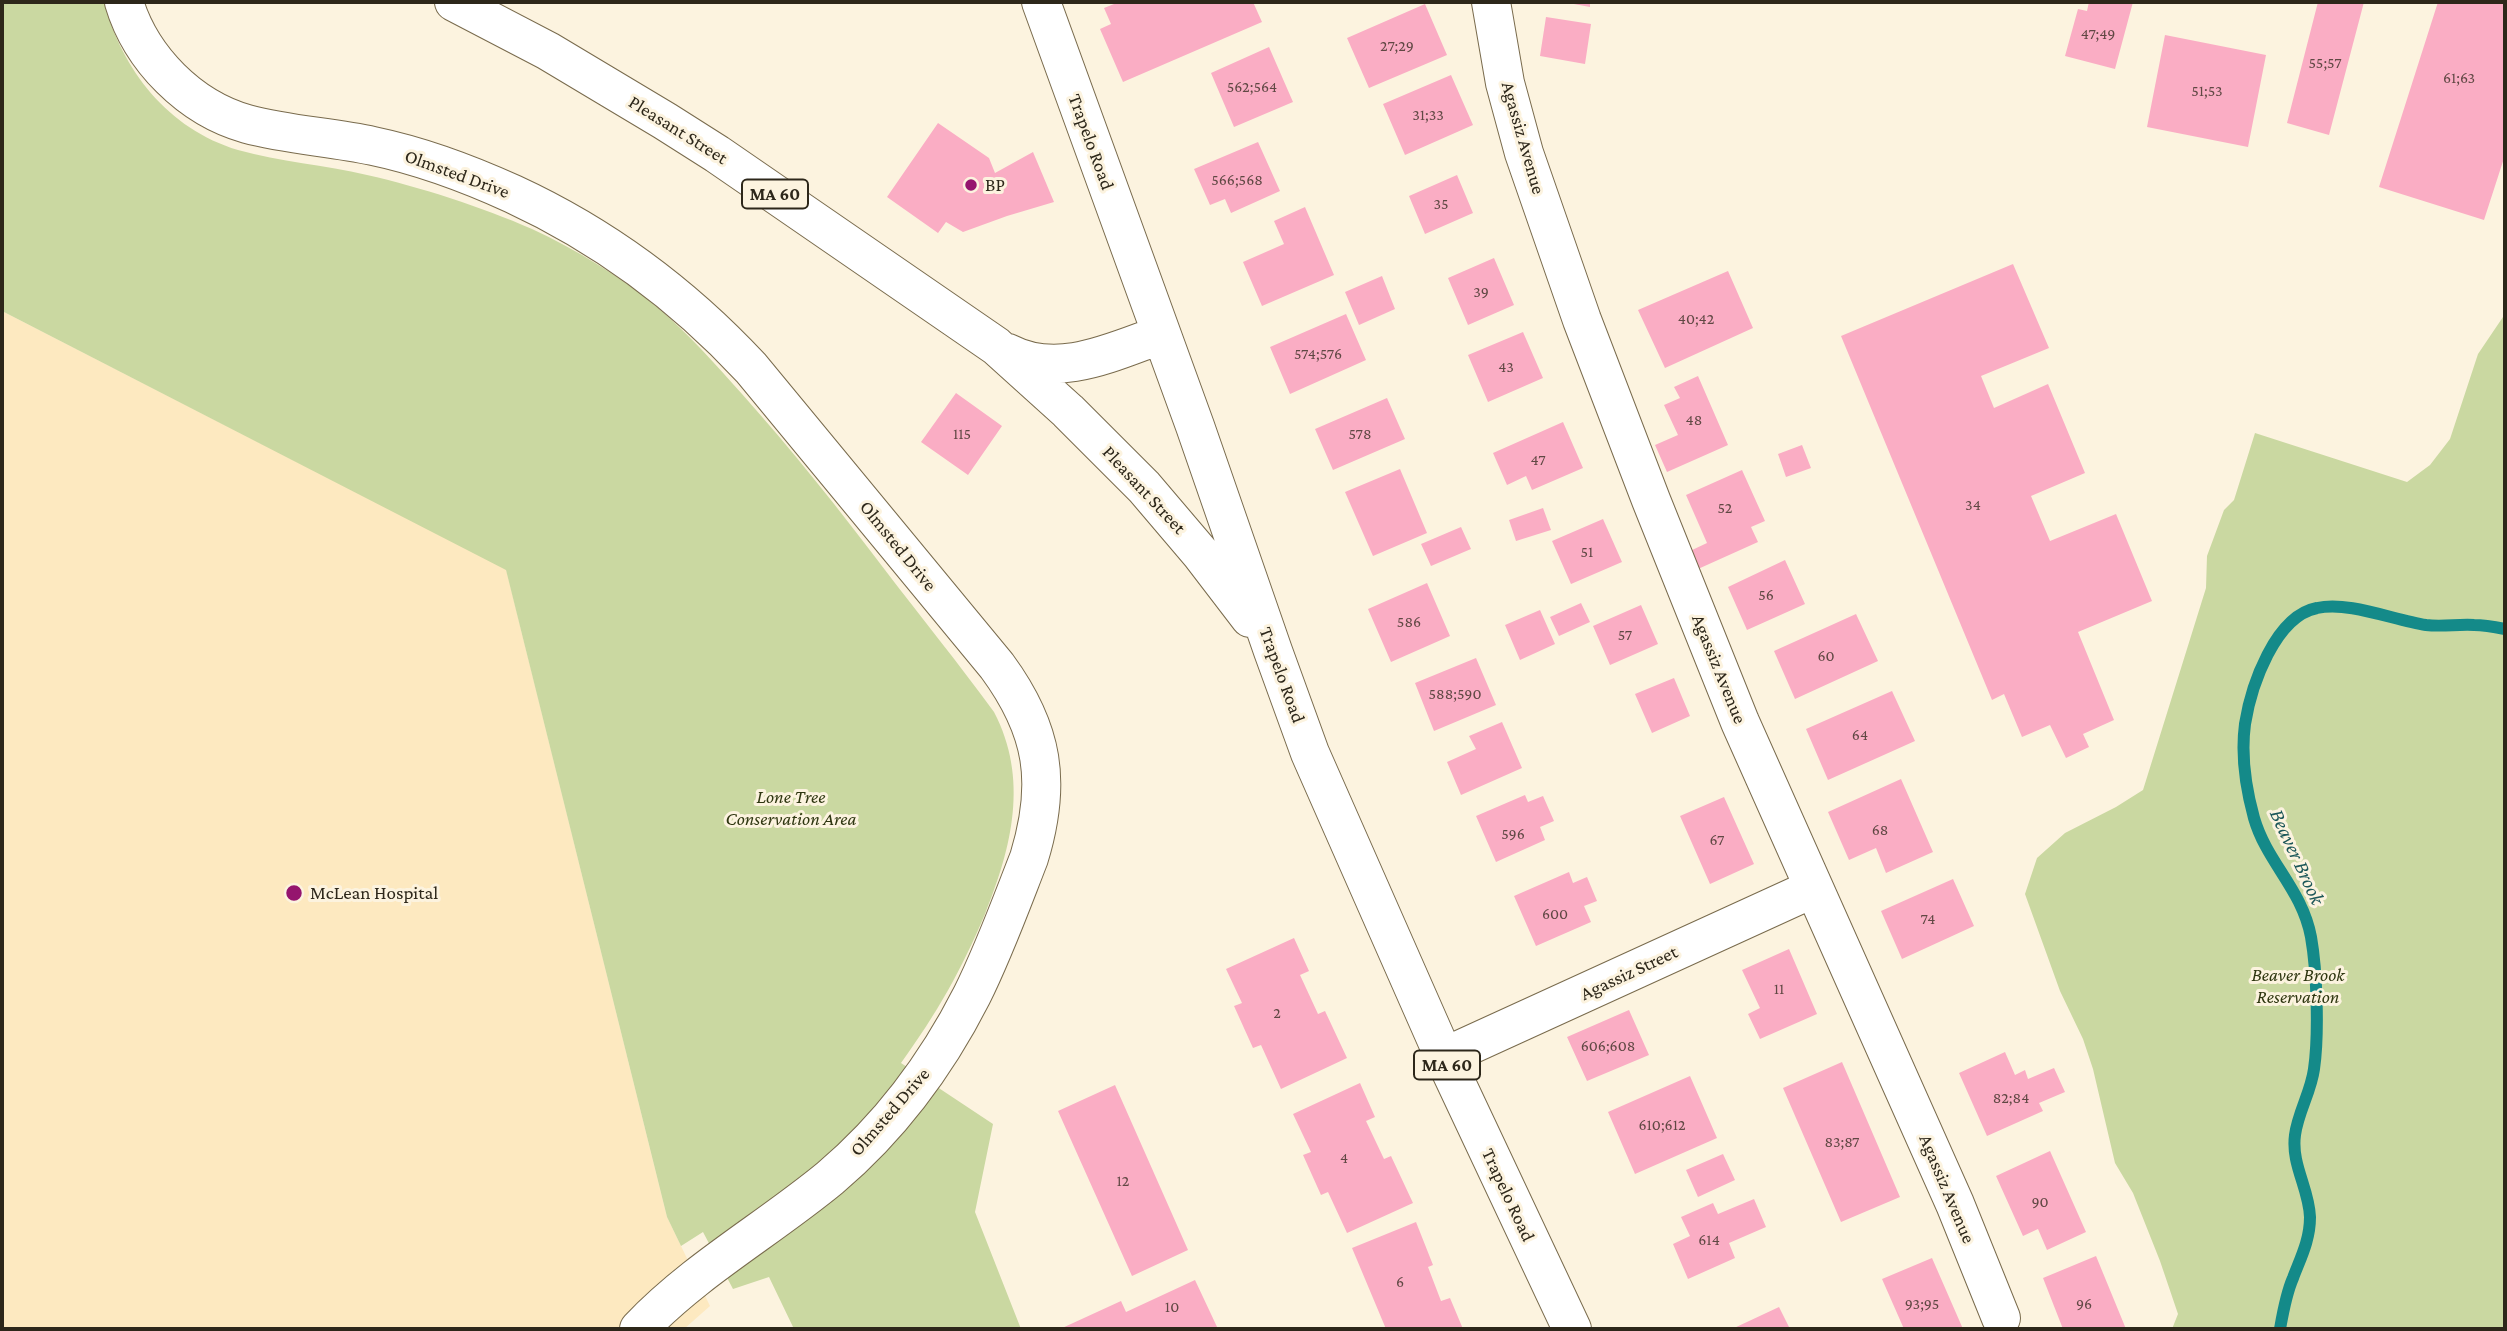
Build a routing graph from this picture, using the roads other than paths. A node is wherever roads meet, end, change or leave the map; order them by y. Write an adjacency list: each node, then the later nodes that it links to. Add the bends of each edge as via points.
1 (124, 2): 11 (street, Olmsted Drive, via 150,54 201,103 246,124 376,147 476,178 578,226 671,291 751,368 997,666 1029,723 1043,790 1036,836 973,993 941,1050 902,1104 856,1154 675,1293)
2 (454, 2): 6 (street, Pleasant Street / MA 60, via 548,51 696,141)
3 (1041, 2): 5 (street, Trapelo Road)
4 (1492, 2): 8 (street, Agassiz Avenue, via 1505,83 1524,153 1583,320 1735,710)
5 (1160, 335): 6 (street, Pleasant Street / MA 60, via 1069,363 1033,361); 7 (street, Trapelo Road / MA 60)
6 (996, 346): 7 (street, Pleasant Street / MA 60, via 1158,502)
7 (1273, 651): 9 (street, Trapelo Road / MA 60, via 1324,786)
8 (1814, 888): 9 (street, Agassiz Street); 10 (street, Agassiz Avenue)
9 (1444, 1057): 12 (street, Trapelo Road / MA 60)
10 (2001, 1318)
11 (639, 1329)
12 (1572, 1329)

